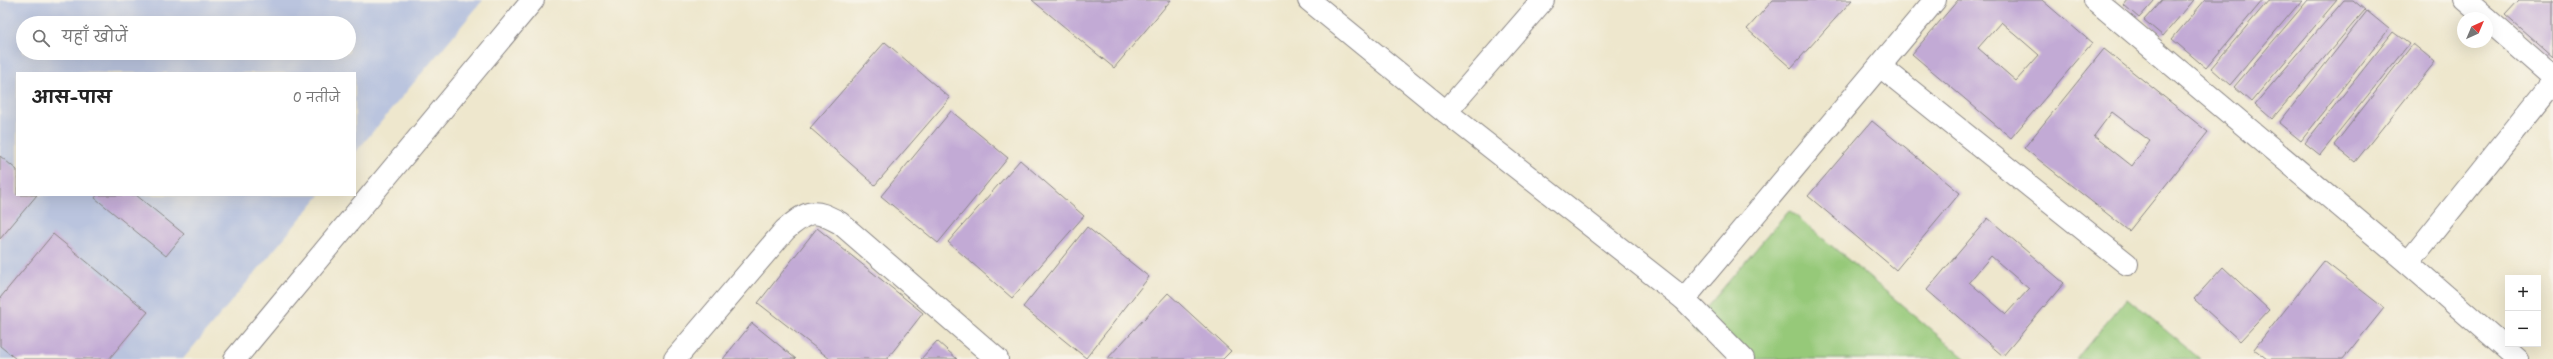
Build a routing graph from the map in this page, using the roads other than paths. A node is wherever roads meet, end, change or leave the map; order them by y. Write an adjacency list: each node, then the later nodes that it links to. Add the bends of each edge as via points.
1 (533, 0): 16 (street)
2 (1309, 0): 12 (street)
3 (1543, 0): 12 (street)
4 (1935, 0): 9 (street)
5 (2094, 0): 13 (street)
6 (2465, 0): 7 (street)
7 (2479, 12)
8 (2493, 24): 10 (street)
9 (1880, 66): 14 (street); 15 (street)
10 (2553, 77)
11 (2553, 82): 13 (street)
12 (1446, 112): 15 (street)
13 (2408, 263): 20 (street)
14 (2127, 264)
15 (1684, 299): 19 (street)
16 (235, 359)
17 (675, 359): 18 (street, via 785,230 803,214 822,212 840,224)
18 (997, 359)
19 (1742, 359)
20 (2518, 359)

